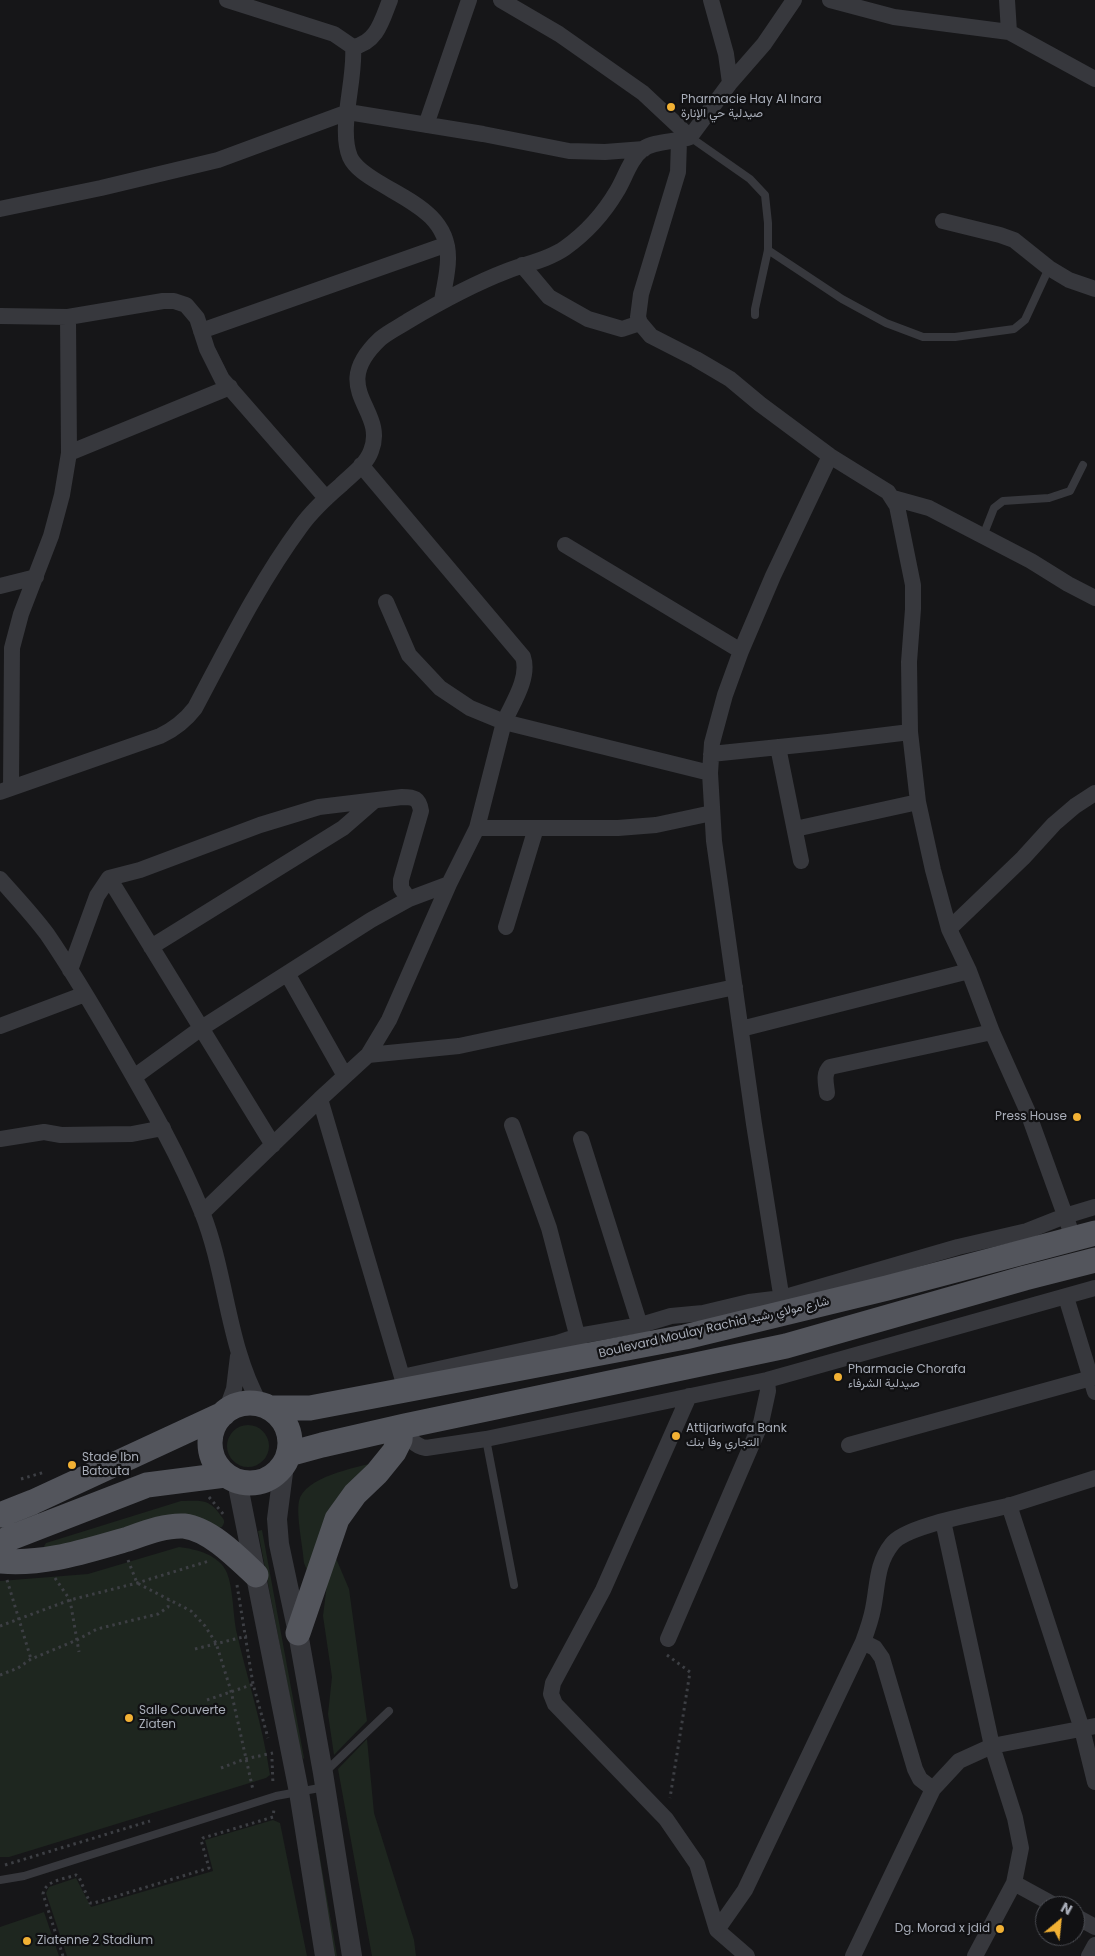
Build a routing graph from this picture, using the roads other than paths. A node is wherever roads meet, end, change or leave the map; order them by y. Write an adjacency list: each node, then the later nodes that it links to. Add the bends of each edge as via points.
1 (227, 0): 10 (street, via 334,34)
2 (390, 0): 10 (street, via 373,37)
3 (469, 0): 14 (street)
4 (501, 0): 15 (street, via 559,34 643,93)
5 (712, 0): 12 (street)
6 (794, 0): 12 (street, via 764,44)
7 (830, 0): 9 (street, via 894,18)
8 (1007, 0): 9 (street)
9 (1009, 32): 11 (street)
10 (353, 47): 13 (street)
11 (1095, 79)
12 (730, 83): 15 (street)
13 (348, 112): 14 (street); 17 (street, via 218,160); 19 (street, via 346,137 351,158 370,177 423,208 444,235)
14 (426, 125): 16 (street, via 569,151)
15 (685, 139): 16 (street); 20 (lane, via 750,179 765,195); 28 (street, via 641,294)
16 (644, 148): 21 (street, via 631,163 602,214 563,249)
17 (0, 209)
18 (943, 221): 22 (street, via 1014,240)
19 (445, 245): 24 (street, via 448,258); 29 (street)
20 (768, 250): 22 (lane, via 842,299 886,323 923,337 955,337 1014,329 1025,320); 25 (lane)
21 (522, 265): 24 (street); 28 (street, via 549,296 588,319 622,329)
22 (1049, 268): 23 (street)
23 (1095, 289)
24 (442, 301): 33 (street, via 381,338 361,362 356,381 374,434 370,453)
25 (755, 315)
26 (0, 316): 27 (street)
27 (68, 317): 29 (street, via 174,301 186,305 197,318); 31 (street)
28 (640, 323): 32 (street, via 651,336 730,379)
29 (201, 331): 30 (street, via 207,349)
30 (230, 388): 31 (street); 35 (street)
31 (69, 453): 39 (street, via 52,536)
32 (830, 456): 36 (street); 43 (street)
33 (361, 465): 35 (street); 44 (street, via 523,657 525,670)
34 (1083, 465): 37 (lane, via 1070,491 1049,498 1003,501 994,508)
35 (326, 498): 49 (street, via 282,553 241,621 196,708 186,720 160,736)
36 (893, 498): 37 (street, via 929,508); 45 (street, via 912,585)
37 (983, 536): 41 (street)
38 (565, 545): 43 (street)
39 (36, 577): 40 (street); 49 (street, via 12,648)
40 (0, 586)
41 (1095, 598)
42 (386, 602): 44 (street, via 409,656 440,688 470,708)
43 (741, 651): 47 (street, via 725,695)
44 (504, 722): 48 (street); 54 (street)
45 (910, 732): 46 (street); 52 (street)
46 (778, 747): 47 (street); 56 (street)
47 (711, 754): 48 (street)
48 (710, 773): 53 (street)
49 (5, 790)
50 (1095, 793): 63 (street, via 1054,824)
51 (374, 801): 58 (street, via 319,807); 61 (street, via 414,797 420,802 422,811 401,880 401,888); 64 (street, via 343,828)
52 (918, 802): 56 (street); 63 (street)
53 (712, 813): 55 (street, via 656,825); 68 (street)
54 (477, 828): 55 (street); 60 (street)
55 (536, 828): 62 (street)
56 (795, 828): 57 (street)
57 (801, 861)
58 (109, 878): 64 (street); 65 (street, via 97,896)
59 (0, 879): 65 (street, via 46,932)
60 (449, 884): 61 (street); 74 (street, via 389,1020)
61 (409, 899): 67 (street)
62 (506, 927)
63 (949, 929): 66 (street)
64 (152, 947): 71 (street)
65 (70, 970): 69 (street)
66 (969, 971): 72 (street); 73 (street)
67 (288, 974): 71 (street); 76 (street)
68 (736, 987): 72 (street); 74 (street, via 459,1046)
69 (85, 994): 70 (street); 75 (street)
70 (0, 1026)
71 (200, 1029): 75 (street); 83 (street)
72 (741, 1029): 91 (street)
73 (992, 1032): 77 (street, via 830,1067 825,1077); 86 (street, via 1027,1110)
74 (368, 1056): 76 (street)
75 (134, 1076): 80 (street)
76 (345, 1076): 78 (street)
77 (827, 1093)
78 (320, 1099): 83 (street); 97 (street)
79 (512, 1125): 93 (street, via 549,1228)
80 (162, 1128): 81 (street, via 132,1134 62,1135 44,1132); 85 (street)
81 (0, 1139)
82 (581, 1139): 92 (street)
83 (273, 1145): 85 (street)
84 (1095, 1207): 86 (street)
85 (202, 1213): 94 (street)
86 (1065, 1216): 87 (street); 91 (street, via 1027,1231 958,1247)
87 (1085, 1236): 91 (main road, Boulevard Moulay Rachid شارع مولاي رشيد)
88 (1095, 1260): 101 (main road, via 786,1346)
89 (1095, 1288): 90 (street)
90 (1066, 1297): 95 (street); 96 (street)
91 (783, 1306): 92 (main road, Boulevard Moulay Rachid شارع مولاي رشيد)
92 (643, 1335): 93 (main road, Boulevard Moulay Rachid شارع مولاي رشيد)
93 (581, 1347): 97 (main road, Boulevard Moulay Rachid شارع مولاي رشيد)
94 (238, 1354): 99 (street, via 249,1384); 100 (street, via 234,1390)
95 (767, 1380): 98 (street); 116 (street, via 768,1391 761,1423)
96 (1094, 1382): 103 (street)
97 (404, 1383): 99 (main road, Boulevard Moulay Rachid شارع مولاي رشيد, via 310,1408)
98 (689, 1396): 102 (street); 128 (street, via 603,1590 553,1683 551,1694 555,1704 666,1819 697,1864)
99 (265, 1406): 100 (main road, via 248,1403); 106 (main road, via 280,1416 287,1428 290,1441)
100 (224, 1412): 107 (main road, via 214,1424 211,1452 216,1464); 110 (main road)
101 (403, 1427): 104 (street, via 411,1440); 105 (main road, via 398,1446); 106 (main road, via 322,1445)
102 (486, 1439): 104 (street); 114 (lane)
103 (849, 1445)
104 (426, 1448): 105 (street)
105 (388, 1458): 115 (main road, via 337,1519)
106 (287, 1460): 107 (main road, via 275,1475 263,1481 250,1484); 115 (street, via 277,1519 279,1544)
107 (231, 1478): 112 (main road, via 147,1485); 113 (street)
108 (1095, 1478): 109 (street)
109 (1009, 1505): 111 (street); 119 (street)
110 (0, 1515)
111 (943, 1521): 117 (street, via 893,1542 877,1576 873,1610); 120 (street)
112 (2, 1555): 113 (main road, via 44,1561 65,1558 165,1527 184,1526 200,1532 231,1553)
113 (256, 1575): 124 (street, via 277,1683 281,1751)
114 (514, 1585)
115 (298, 1633): 121 (street)
116 (668, 1639)
117 (864, 1642): 123 (street, via 875,1648 882,1658 915,1769 920,1779); 128 (street, via 745,1890)
118 (389, 1711): 121 (lane)
119 (1088, 1727): 120 (street); 122 (street)
120 (992, 1746): 123 (street, via 958,1761); 126 (street, via 1019,1834 1021,1848)
121 (324, 1780): 124 (lane); 131 (street)
122 (1095, 1782)
123 (933, 1789): 133 (street)
124 (299, 1792): 125 (lane, via 276,1796 24,1876); 130 (street)
125 (0, 1880)
126 (1014, 1883): 127 (street); 134 (street)
127 (1038, 1896)
128 (717, 1930): 132 (street)
129 (1095, 1945): 135 (street)
130 (325, 1956)
131 (352, 1956)
132 (747, 1956)
133 (853, 1956)
134 (975, 1956)
135 (1089, 1956)

